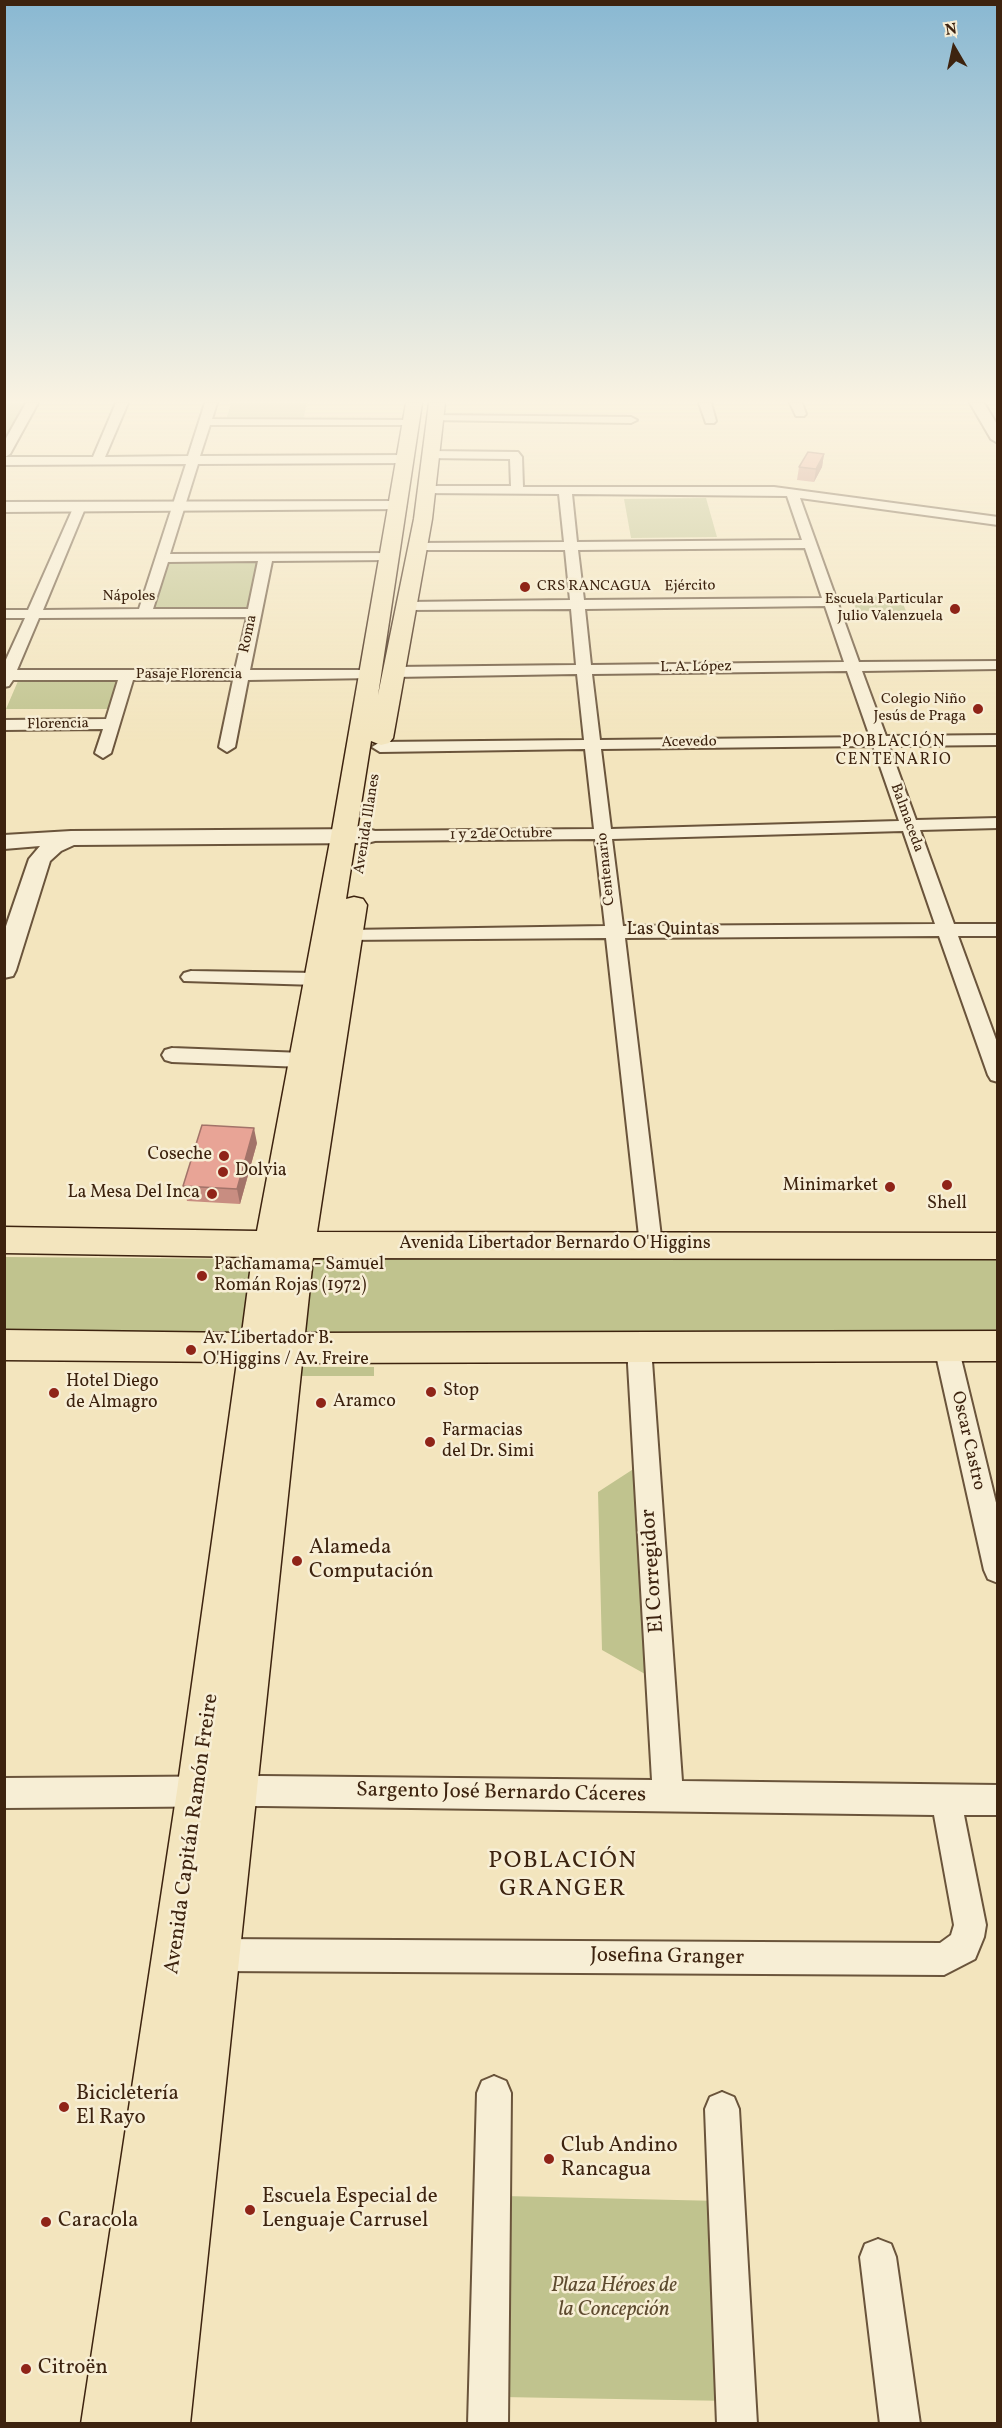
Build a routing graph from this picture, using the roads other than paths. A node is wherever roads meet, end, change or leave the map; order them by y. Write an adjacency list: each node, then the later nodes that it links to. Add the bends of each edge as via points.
1 (76, 516): 22 (street)
2 (175, 516): 15 (street)
3 (396, 516): 13 (main road, Avenida Illanes)
4 (413, 516): 10 (main road)
5 (423, 516): 10 (main road, Avenida Illanes)
6 (568, 516): 12 (street, Centenario)
7 (799, 516): 11 (street, Balmaceda)
8 (962, 516): 9 (street)
9 (998, 521)
10 (420, 535): 12 (street); 13 (main road); 18 (main road, Avenida Illanes)
11 (808, 544): 12 (street); 16 (street, Balmaceda)
12 (571, 546): 17 (street, Centenario)
13 (391, 547): 14 (street); 29 (main road, Avenida Illanes)
14 (266, 557): 15 (street); 20 (street, Roma)
15 (162, 558): 19 (street)
16 (829, 602): 17 (street, Ejército); 24 (street, Balmaceda)
17 (578, 604): 18 (street, Ejército); 25 (street, Centenario)
18 (406, 606): 26 (main road, Avenida Illanes)
19 (145, 613): 20 (street, Nápoles); 22 (street, Nápoles)
20 (253, 613): 28 (street, Roma)
21 (4, 614): 22 (street, Nápoles)
22 (34, 614): 30 (street)
23 (998, 665): 24 (street, L. A. López)
24 (852, 666): 25 (street, L. A. López); 34 (street, Balmaceda)
25 (585, 670): 26 (street, L. A. López); 35 (street, Centenario)
26 (394, 672): 37 (main road, Avenida Illanes)
27 (127, 675): 28 (street, Pasaje Florencia); 30 (street, Pasaje Florencia); 31 (street)
28 (240, 675): 29 (street, Pasaje Florencia); 36 (street, Roma)
29 (369, 675): 42 (main road, Avenida Illanes)
30 (6, 679)
31 (111, 724): 32 (street, Florencia); 38 (street)
32 (4, 725)
33 (998, 740): 34 (street, Acevedo)
34 (879, 741): 35 (street, Acevedo); 40 (street, Balmaceda)
35 (594, 745): 37 (street, Acevedo); 41 (street, Centenario)
36 (226, 747)
37 (380, 747): 42 (main road, Avenida Illanes)
38 (104, 753)
39 (998, 823): 40 (street, 1 y 2 de Octubre)
40 (909, 824): 41 (street, 1 y 2 de Octubre); 46 (street, Balmaceda)
41 (604, 834): 42 (street, 1 y 2 de Octubre); 48 (street, Centenario)
42 (355, 836): 43 (street, 1 y 2 de Octubre); 49 (main road, Avenida Illanes); 52 (main road, Avenida Illanes)
43 (73, 838): 44 (street, 1 y 2 de Octubre); 45 (street, via 53,846)
44 (4, 843): 45 (street, 1 y 2 de Octubre, via 28,848)
45 (40, 859): 50 (street)
46 (947, 930): 47 (street, Las Quintas); 48 (street, Las Quintas); 55 (street, Balmaceda)
47 (998, 930)
48 (614, 932): 49 (street, Las Quintas); 58 (street, Centenario)
49 (349, 936): 57 (main road, Avenida Illanes)
50 (4, 970)
51 (190, 977): 52 (street)
52 (317, 979): 54 (main road, Avenida Illanes)
53 (172, 1055): 54 (street)
54 (303, 1060): 57 (main road, Avenida Illanes)
55 (998, 1075)
56 (4, 1240): 57 (main road, Avenida Libertador Bernardo O'Higgins)
57 (284, 1244): 58 (main road, Avenida Libertador Bernardo O'Higgins); 64 (main road, Avenida Capitán Ramón Freire)
58 (651, 1245): 59 (main road, Avenida Libertador Bernardo O'Higgins)
59 (998, 1246)
60 (4, 1346): 64 (main road)
61 (946, 1346): 62 (main road); 63 (main road); 65 (street, Oscar Castro)
62 (998, 1346)
63 (639, 1347): 64 (main road); 68 (street, El Corregidor)
64 (273, 1348): 66 (main road, Avenida Capitán Ramón Freire)
65 (998, 1570)
66 (218, 1791): 67 (street, Sargento José Bernardo Cáceres); 68 (street, Sargento José Bernardo Cáceres); 71 (main road, Avenida Capitán Ramón Freire); 75 (main road, Avenida Capitán Ramón Freire)
67 (4, 1793)
68 (668, 1796): 69 (street, Sargento José Bernardo Cáceres)
69 (946, 1799): 70 (street, Sargento José Bernardo Cáceres); 71 (street, Josefina Granger, via 970,1925 963,1947 944,1959)
70 (998, 1800)
71 (216, 1955): 76 (main road, Avenida Capitán Ramón Freire)
72 (494, 2093): 77 (street)
73 (722, 2109): 78 (street)
74 (878, 2257): 79 (street)
75 (110, 2424)
76 (161, 2424)
77 (488, 2424)
78 (737, 2424)
79 (900, 2424)

